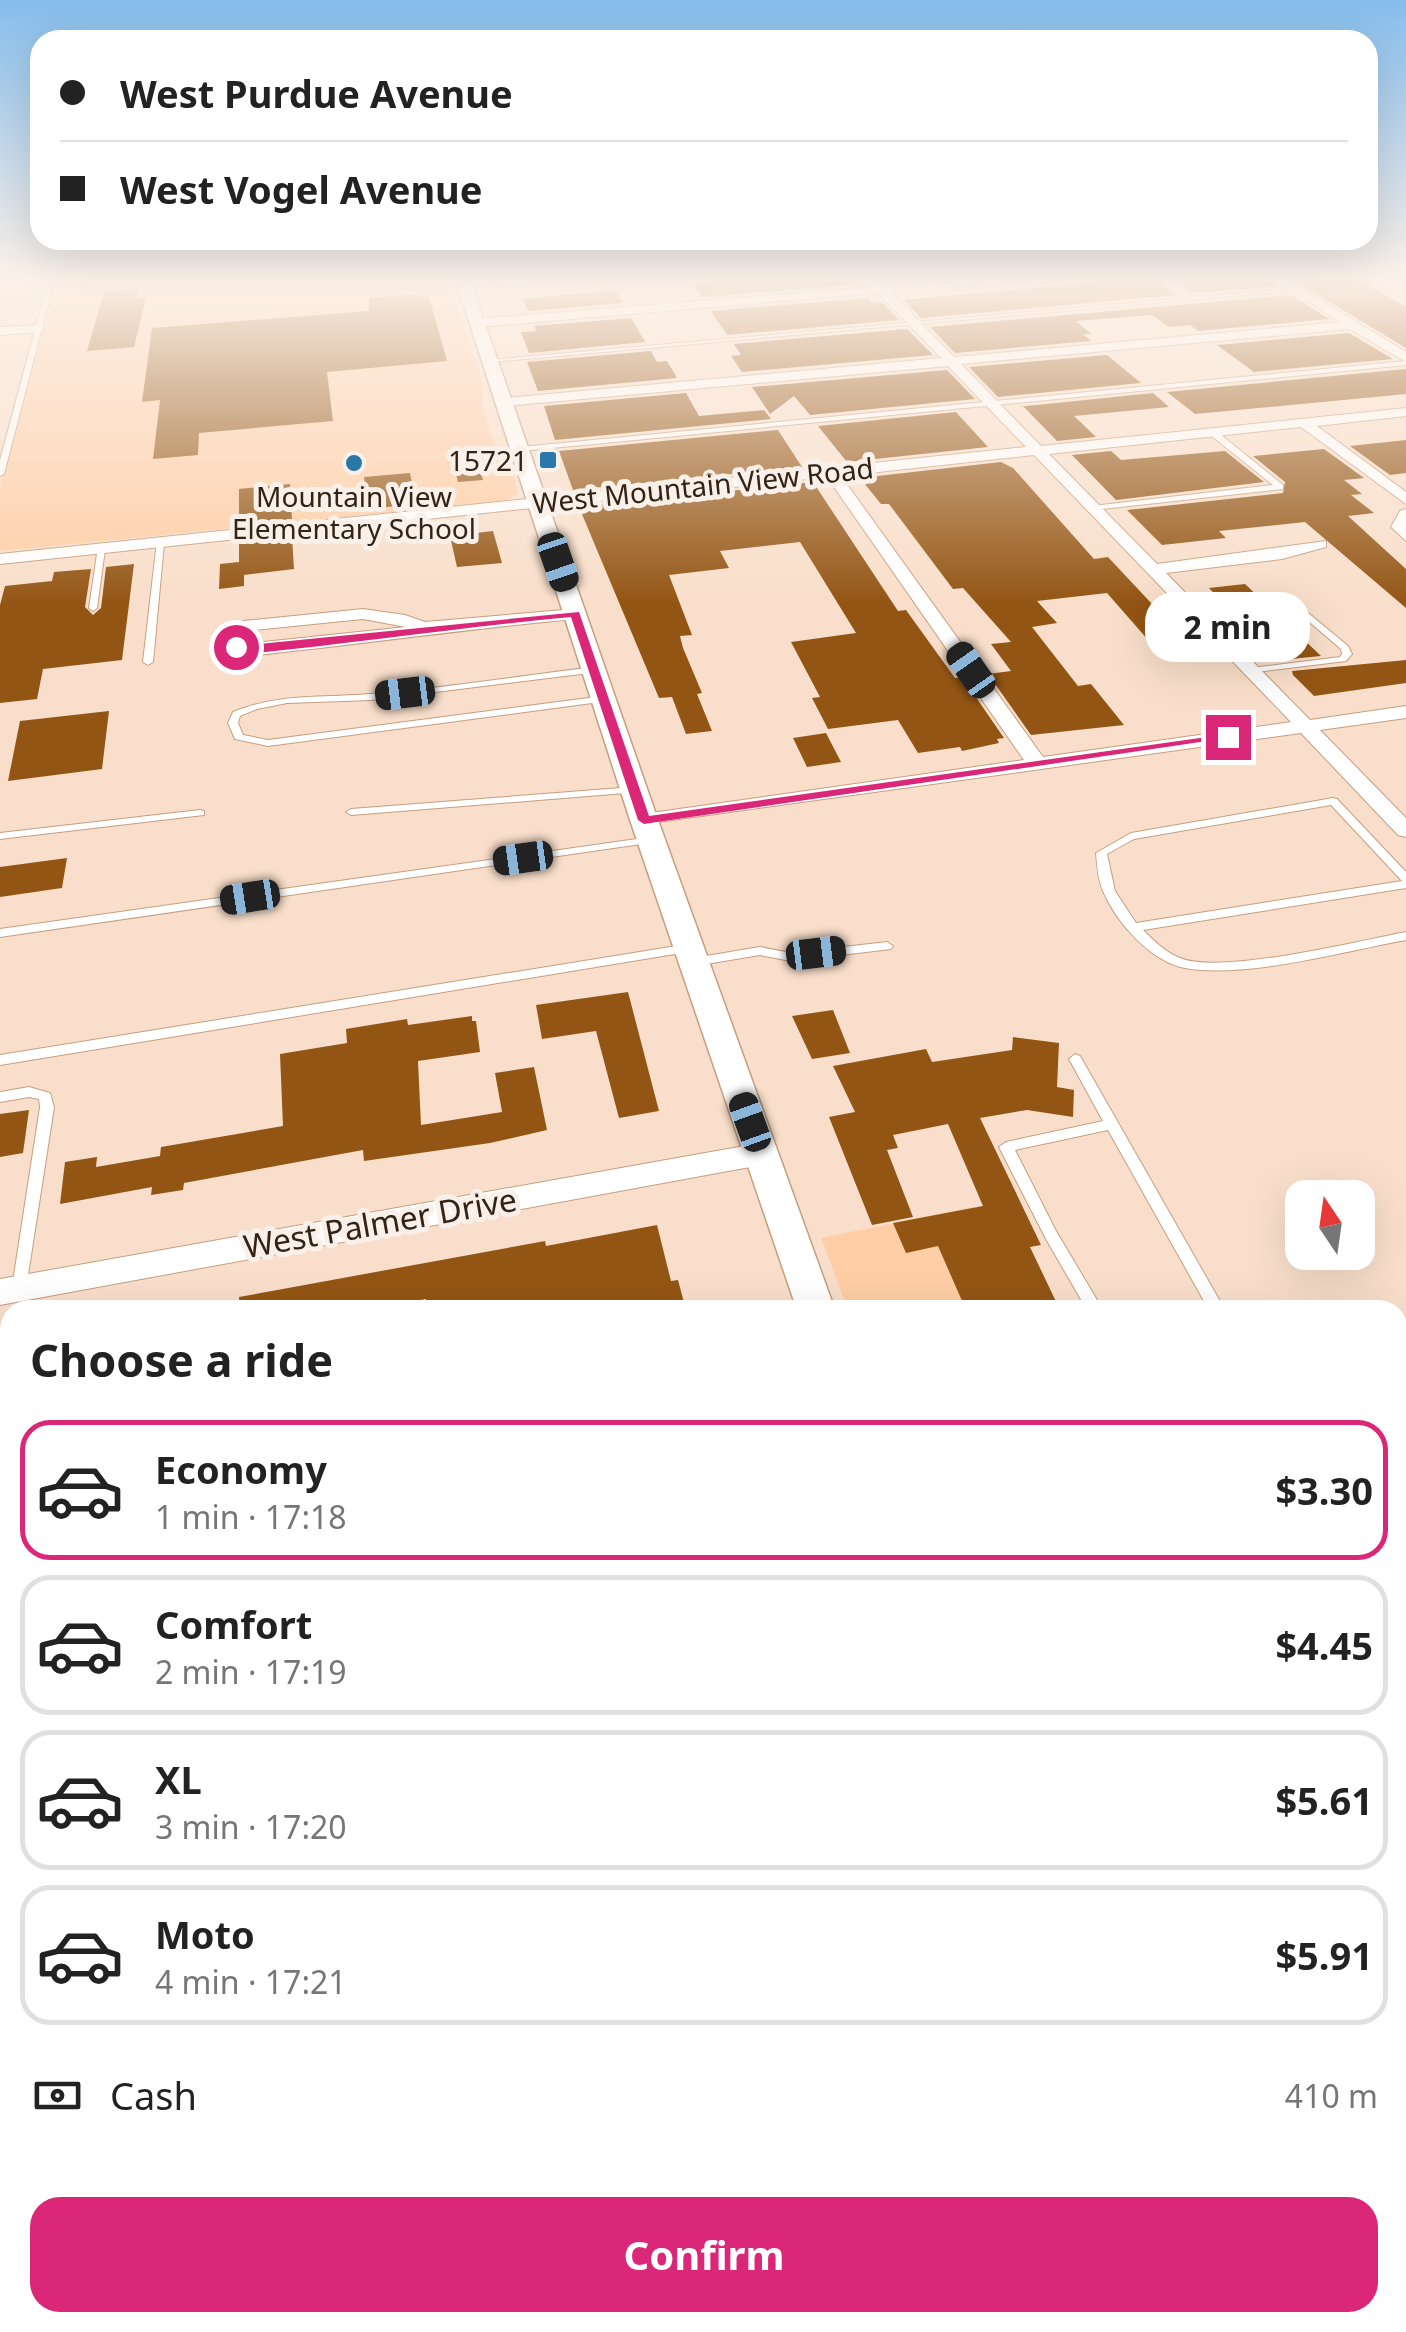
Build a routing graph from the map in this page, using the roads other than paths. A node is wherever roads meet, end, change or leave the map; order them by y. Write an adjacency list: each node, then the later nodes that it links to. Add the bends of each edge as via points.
1 (23, 387): 14 (lane)
2 (499, 387): 6 (street)
3 (673, 387): 6 (street)
4 (975, 387): 7 (street)
5 (1147, 387): 7 (lane)
6 (504, 402): 11 (street)
7 (993, 404): 11 (lane); 12 (street)
8 (1406, 412): 9 (street, West Mountain View Road)
9 (1303, 422): 10 (street, West Mountain View Road); 15 (street)
10 (1212, 432): 12 (street, West Mountain View Road); 17 (lane, via 1280,488)
11 (521, 449): 16 (street)
12 (1037, 450): 13 (street, West Mountain View Road); 17 (street)
13 (830, 471): 16 (street, West Mountain View Road); 35 (street)
14 (0, 474)
15 (1406, 499)
16 (538, 503): 20 (street, West Mountain View Road); 26 (street)
17 (1093, 508): 24 (street)
18 (1406, 514): 19 (street, via 1399,527)
19 (1406, 536)
20 (160, 543): 22 (street, West Mountain View Road); 29 (lane)
21 (1320, 544): 24 (street)
22 (100, 549): 23 (street, West Mountain View Road); 25 (lane)
23 (0, 559)
24 (1152, 570): 27 (street)
25 (92, 608)
26 (575, 614): 28 (street); 30 (street)
27 (1196, 614): 31 (street); 31 (lane, via 1295,605 1347,654)
28 (422, 628): 28 (street, via 386,614 250,625 238,630 236,647 395,636)
29 (148, 662)
30 (594, 670): 32 (street); 32 (lane, via 368,697 301,696 259,703 232,723 238,737 268,742)
31 (1251, 671): 34 (street)
32 (604, 699): 36 (street)
33 (1406, 712): 34 (street)
34 (1305, 726): 35 (street); 40 (street)
35 (1038, 765): 39 (street)
36 (634, 790): 37 (lane); 39 (street)
37 (351, 812)
38 (200, 813): 41 (lane)
39 (648, 830): 44 (lane); 47 (street)
40 (1406, 830)
41 (0, 836)
42 (1406, 881): 43 (lane); 43 (lane, via 1333,801 1131,836 1101,853 1109,893)
43 (1134, 927): 45 (lane, via 1158,952 1183,964 1236,964)
44 (0, 933)
45 (1406, 936)
46 (887, 946): 47 (lane, via 791,957 760,951)
47 (692, 955): 48 (lane); 52 (street)
48 (0, 1060)
49 (1075, 1060): 51 (lane)
50 (0, 1097): 53 (lane, via 29,1092 45,1096 46,1107)
51 (1111, 1124): 55 (lane, via 1006,1146); 56 (lane)
52 (760, 1154): 53 (street, West Palmer Drive); 54 (street)
53 (9, 1290)
54 (812, 1300)
55 (1088, 1300)
56 (1211, 1300)

